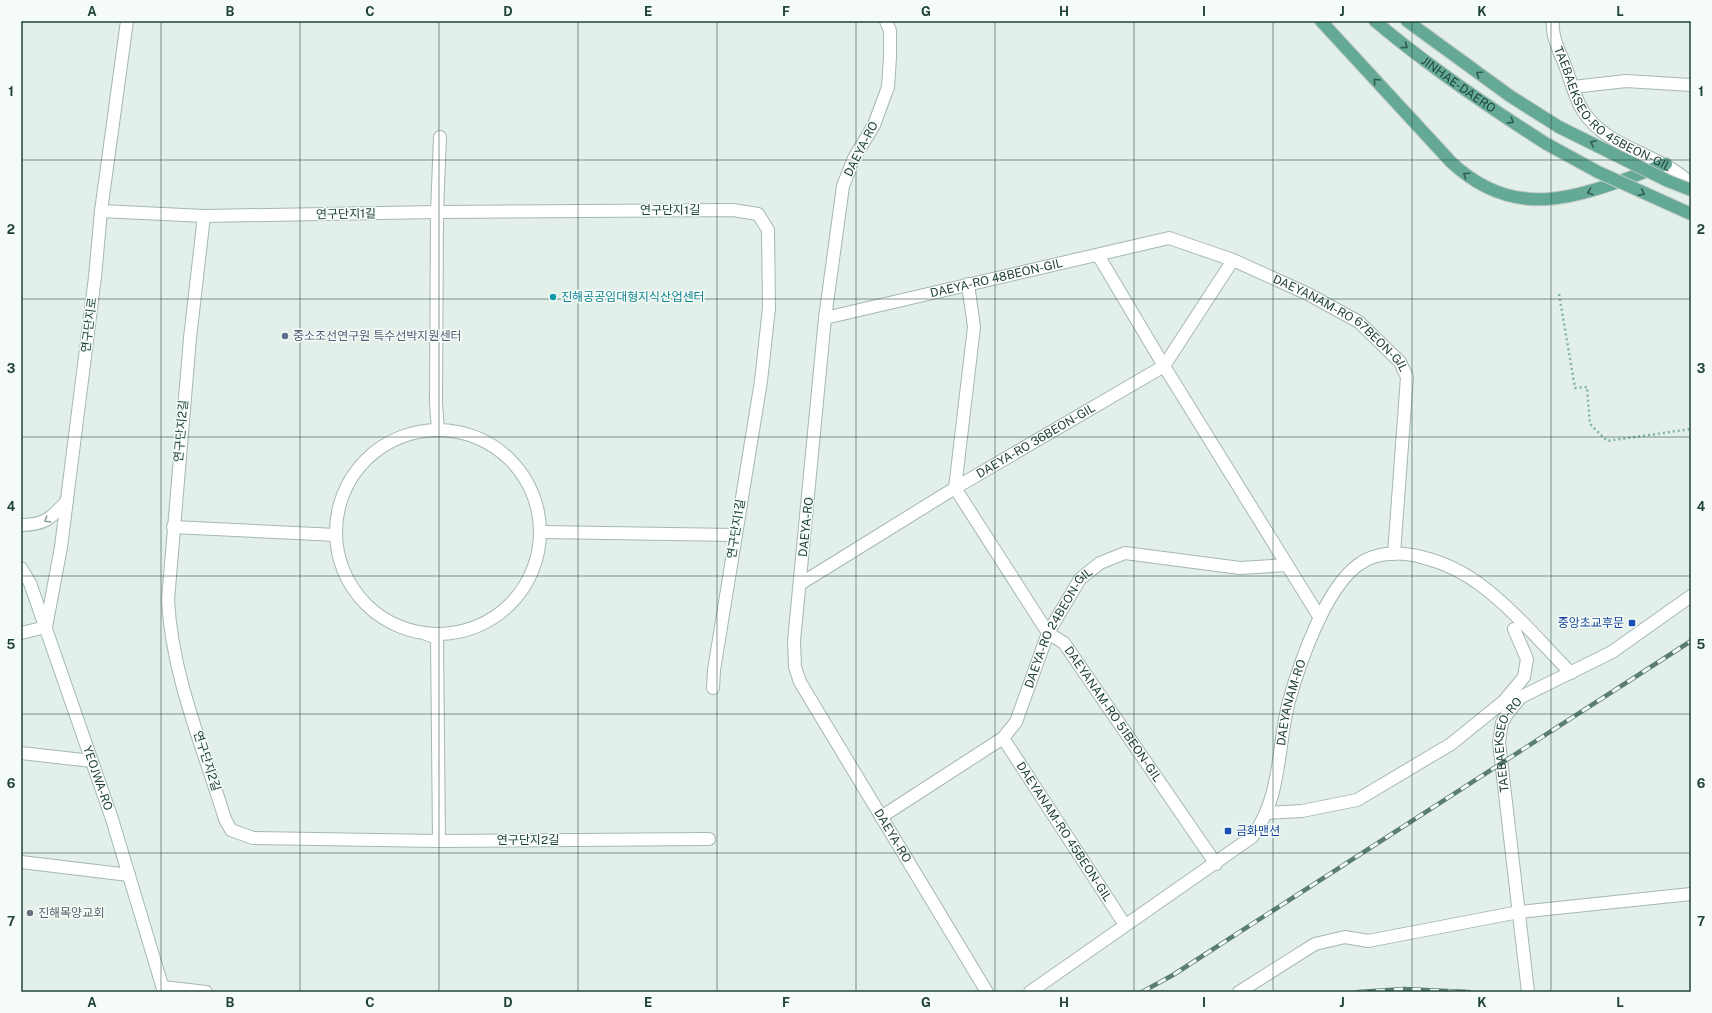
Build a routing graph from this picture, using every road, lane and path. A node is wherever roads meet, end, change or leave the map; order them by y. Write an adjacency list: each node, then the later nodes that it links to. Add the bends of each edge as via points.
1 (127, 21): 13 (street, 연구단지로)
2 (886, 21): 22 (street, DAEYA-RO, via 890,31 888,87 874,125 854,158 843,186)
3 (1321, 21): 10 (main road, one-way to 3, via 1585,193 1563,198 1532,200 1487,188 1461,172 1451,162)
4 (1374, 21): 15 (main road, JINHAE-DAERO, one-way to 15, bridge, via 1497,112 1545,143 1598,172)
5 (1407, 21): 12 (main road, JINHAE-DAERO, one-way to 5, bridge, via 1559,127 1510,96)
6 (1553, 21): 8 (street, TAEBAEKSEO-RO 45BEON-GIL, via 1554,36)
7 (1691, 85): 8 (street, via 1626,81)
8 (1573, 87): 10 (street, TAEBAEKSEO-RO 45BEON-GIL, via 1582,110 1603,131)
9 (440, 136): 14 (street)
10 (1666, 164): 11 (street, TAEBAEKSEO-RO 45BEON-GIL)
11 (1691, 184)
12 (1691, 190)
13 (101, 211): 16 (street, 연구단지1길); 27 (street, 연구단지로)
14 (437, 212): 16 (street, 연구단지1길); 25 (street); 32 (street, 연구단지1길, via 733,210 758,214 768,230 768,308 760,381)
15 (1691, 214)
16 (204, 216): 29 (street, 연구단지2길)
17 (1169, 238): 18 (street, DAEYA-RO 48BEON-GIL); 19 (street, DAEYANAM-RO 67BEON-GIL)
18 (1098, 255): 20 (street, DAEYA-RO 48BEON-GIL); 23 (street)
19 (1233, 260): 23 (street, DAEYA-RO 36BEON-GIL); 33 (street, DAEYANAM-RO 67BEON-GIL, via 1308,294 1359,322 1400,362 1407,377)
20 (968, 284): 22 (street, DAEYA-RO 48BEON-GIL); 26 (street, via 974,327)
21 (1559, 294): 24 (path, via 1575,388 1587,387 1590,424 1607,441)
22 (825, 318): 36 (street, DAEYA-RO)
23 (1164, 366): 26 (street, DAEYA-RO 36BEON-GIL); 34 (street)
24 (1691, 429)
25 (438, 430): 30 (street, via 470,435 499,449 521,472 536,500); 31 (street, via 406,435 377,450 354,474 340,503)
26 (955, 488): 36 (street, DAEYA-RO 36BEON-GIL); 43 (street, DAEYANAM-RO 51BEON-GIL)
27 (67, 501): 28 (street, one-way to 28, via 51,518 41,524); 39 (street, 연구단지로)
28 (21, 525)
29 (173, 527): 31 (street); 52 (street, 연구단지2길, via 168,600 169,628 176,664 225,819 231,830 253,838)
30 (541, 532): 32 (street); 42 (street, via 534,568 524,587 505,609 480,625 452,633)
31 (336, 535): 42 (street, via 340,563 353,589 372,610 396,625)
32 (735, 535): 45 (street, 연구단지1길)
33 (1394, 554): 38 (street, DAEYANAM-RO, via 1374,557 1358,565 1341,581); 44 (street, DAEYANAM-RO, via 1428,559 1451,568 1482,586)
34 (1287, 565): 38 (street); 43 (street, DAEYA-RO 24BEON-GIL, via 1240,568 1125,553 1100,563 1080,579)
35 (21, 568): 39 (street, YEOJWA-RO, via 30,583)
36 (800, 584): 50 (street, DAEYA-RO, via 794,641 797,674)
37 (1691, 596): 44 (street, TAEBAEKSEO-RO, via 1612,652)
38 (1320, 618): 49 (street, DAEYANAM-RO, via 1289,701 1277,778)
39 (46, 627): 41 (street); 48 (street, YEOJWA-RO)
40 (1514, 629): 49 (street, via 1527,659 1524,677 1503,702 1451,744 1357,800 1302,811)
41 (21, 633)
42 (423, 633): 52 (street, via 437,638)
43 (1048, 633): 46 (street, DAEYA-RO 24BEON-GIL, via 1016,722); 54 (street, DAEYANAM-RO 51BEON-GIL, via 1064,643)
44 (1571, 673): 57 (street, TAEBAEKSEO-RO, via 1520,697 1502,723 1499,742)
45 (713, 688)
46 (1003, 738): 50 (street, DAEYA-RO 24BEON-GIL); 58 (street, DAEYANAM-RO 45BEON-GIL)
47 (21, 753): 48 (street)
48 (92, 761): 55 (street, YEOJWA-RO)
49 (1267, 814): 54 (street, DAEYANAM-RO, via 1252,837)
50 (882, 817): 61 (street, DAEYA-RO)
51 (709, 839): 52 (street, 연구단지2길)
52 (439, 841)
53 (21, 862): 55 (street)
54 (1216, 864): 58 (street, DAEYANAM-RO)
55 (129, 875): 59 (street, YEOJWA-RO)
56 (1691, 894): 57 (street)
57 (1519, 912): 63 (street, via 1368,941 1345,937 1316,944); 64 (street, TAEBAEKSEO-RO)
58 (1125, 925): 62 (street, DAEYANAM-RO)
59 (163, 989): 60 (street)
60 (206, 992)
61 (987, 992)
62 (1030, 992)
63 (1238, 992)
64 (1528, 992)

